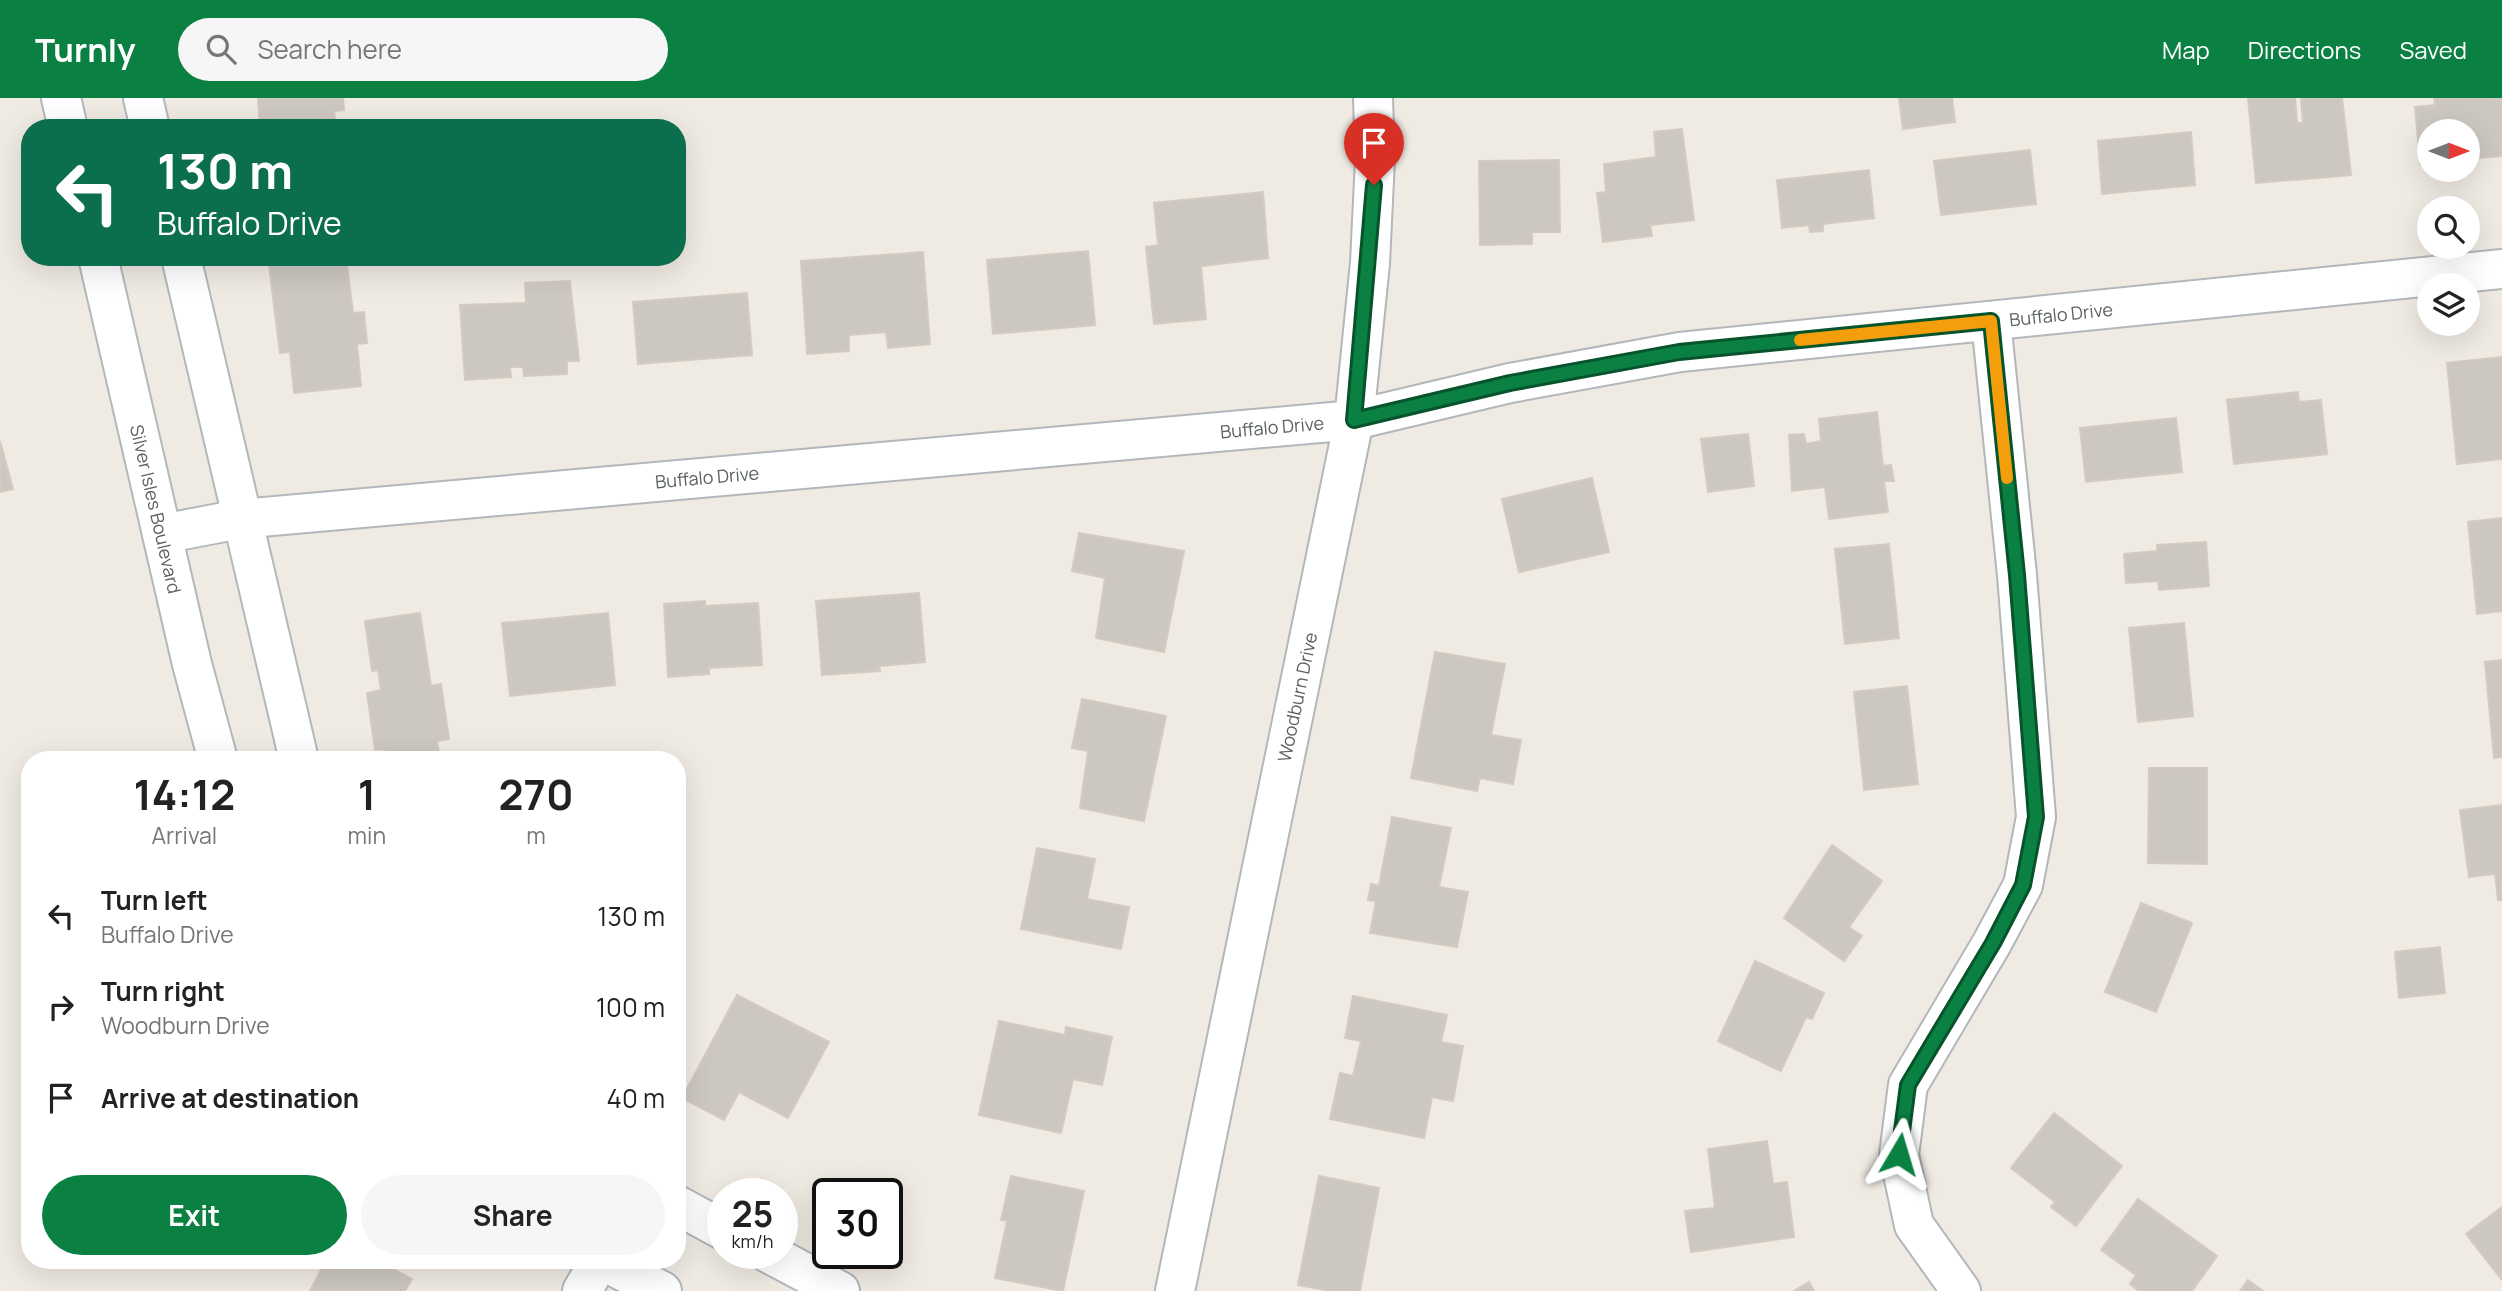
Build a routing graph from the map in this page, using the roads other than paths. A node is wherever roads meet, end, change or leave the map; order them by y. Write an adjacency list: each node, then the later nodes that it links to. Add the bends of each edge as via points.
1 (61, 98): 4 (street)
2 (143, 98): 5 (street)
3 (1373, 98): 10 (street, Woodburn Drive, via 1376,159)
4 (66, 119)
5 (148, 119)
6 (100, 266): 12 (street, Silver Isles Boulevard)
7 (183, 266): 11 (street)
8 (2502, 269): 9 (street, Buffalo Drive)
9 (1991, 321): 10 (street, Buffalo Drive, via 1679,352 1510,383); 24 (street, via 2036,817 2023,885 1908,1085 1899,1154 1913,1226)
10 (1354, 420): 11 (street, Buffalo Drive); 23 (street, Woodburn Drive)
11 (240, 519): 12 (street, Buffalo Drive); 14 (street)
12 (162, 534): 13 (street, Silver Isles Boulevard)
13 (216, 751)
14 (297, 751)
15 (686, 1210): 16 (street)
16 (707, 1221)
17 (595, 1269): 20 (street)
18 (619, 1269): 21 (street)
19 (798, 1269): 22 (street)
20 (582, 1291)
21 (662, 1291)
22 (840, 1291)
23 (1175, 1291)
24 (1961, 1291)

